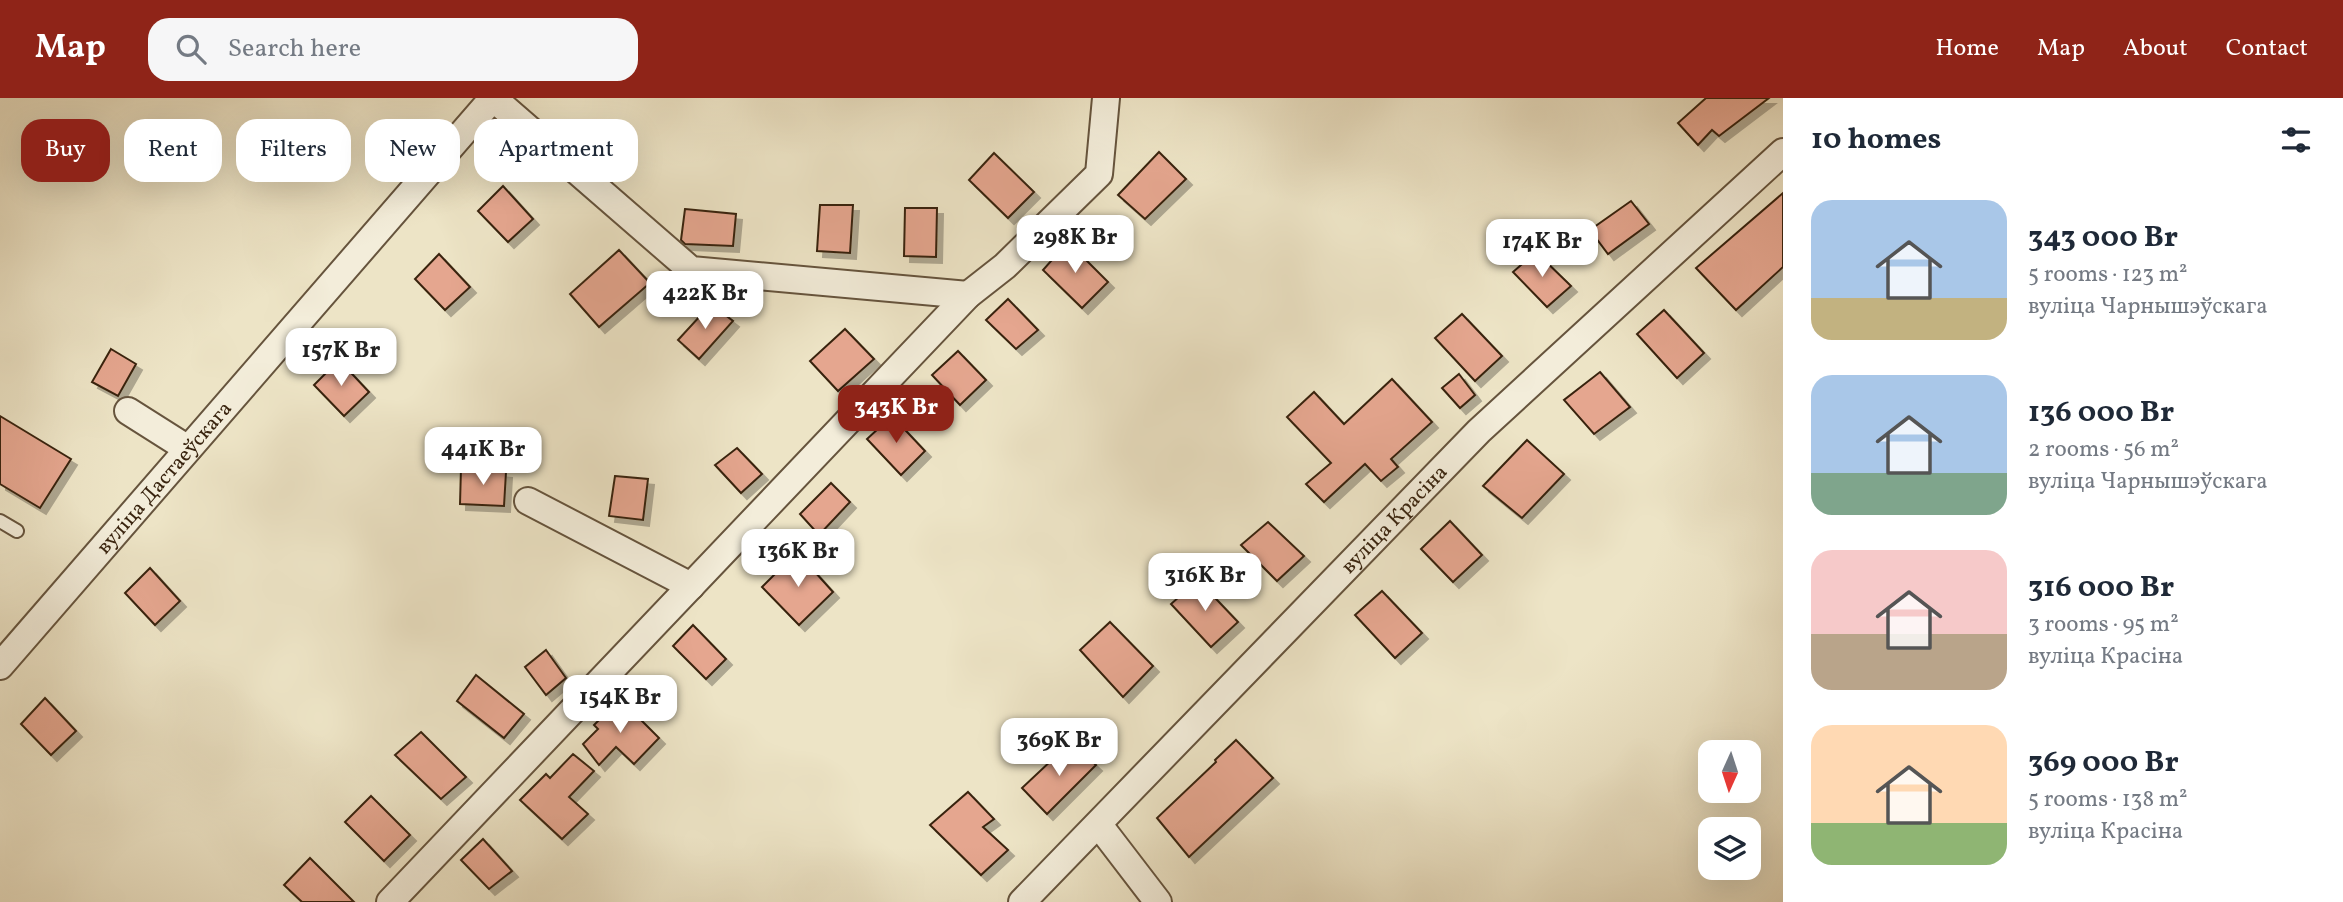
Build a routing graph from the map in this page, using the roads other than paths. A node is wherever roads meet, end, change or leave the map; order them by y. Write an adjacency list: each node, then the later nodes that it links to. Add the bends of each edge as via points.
1 (493, 98): 4 (street, via 691,270); 6 (street, вуліца Дастаеўскага)
2 (1106, 98): 4 (street, via 1099,174 1005,266)
3 (1783, 152): 12 (street, вуліца Красіна, via 1479,431)
4 (968, 295): 10 (street)
5 (128, 411): 6 (street)
6 (188, 449): 11 (street, вуліца Дастаеўскага)
7 (528, 501): 10 (street)
8 (0, 521): 9 (lane)
9 (17, 531)
10 (691, 586): 13 (street)
11 (0, 666)
12 (1099, 825): 14 (street, вуліца Красіна); 15 (street)
13 (390, 902)
14 (1022, 902)
15 (1158, 902)

